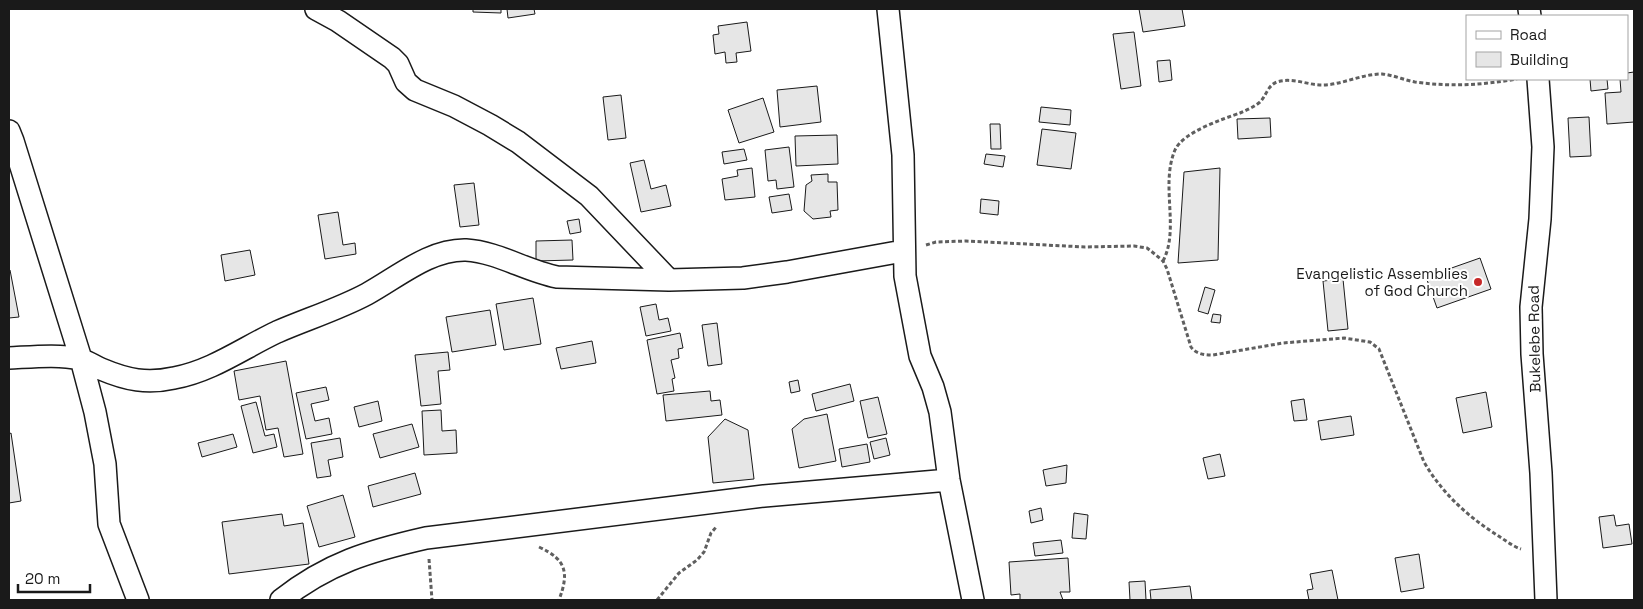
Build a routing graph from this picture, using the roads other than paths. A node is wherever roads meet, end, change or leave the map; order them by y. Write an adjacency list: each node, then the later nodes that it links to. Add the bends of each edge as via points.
1 (316, 9): 6 (street, via 392,58 406,82 415,90 490,125 560,173 589,196)
2 (888, 9): 5 (street, via 903,155)
3 (1538, 80): 13 (street, Bukelebe Road, via 1543,147 1531,307)
4 (9, 131): 8 (street)
5 (903, 251): 6 (street, via 744,278); 9 (street, via 904,276 920,356 940,412)
6 (669, 280): 8 (street, via 557,277 488,254 458,251 430,258 366,295 191,374 157,381 136,380)
7 (9, 358): 8 (street)
8 (81, 359): 10 (street, via 105,464 109,524)
9 (949, 480): 11 (street, via 764,496 426,538 376,550 337,564); 12 (street)
10 (138, 600)
11 (281, 600)
12 (973, 600)
13 (1546, 600)

